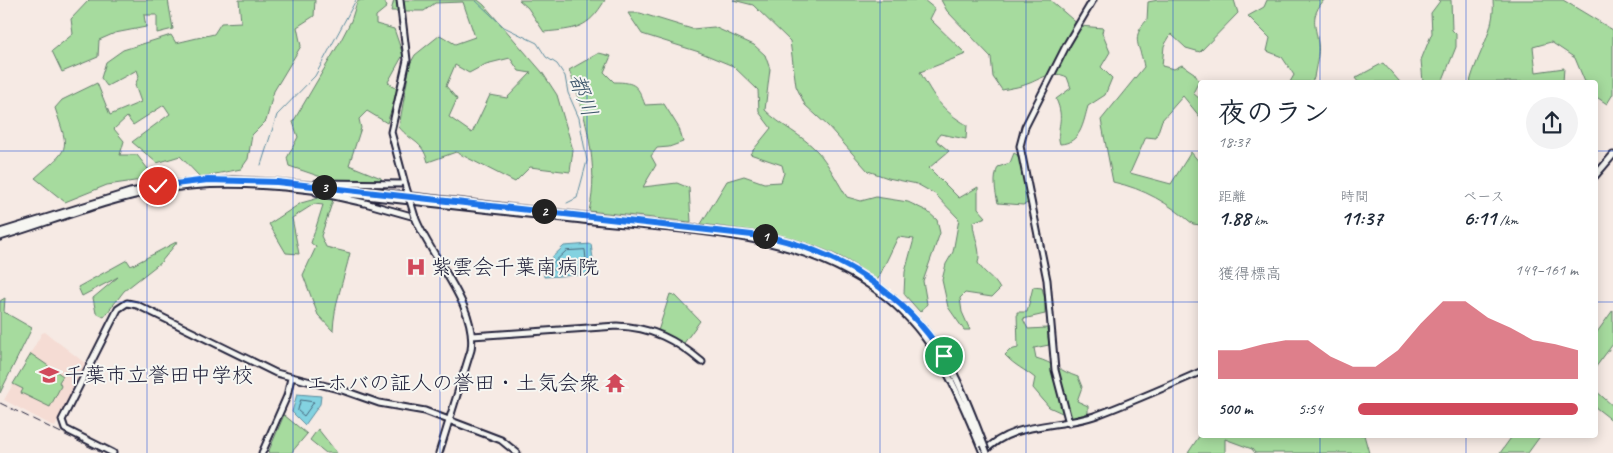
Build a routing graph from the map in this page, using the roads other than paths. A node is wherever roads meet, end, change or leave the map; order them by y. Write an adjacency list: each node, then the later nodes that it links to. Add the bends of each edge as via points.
1 (400, 0): 6 (main road, via 408,55 391,132)
2 (1094, 0): 16 (main road, via 1024,127 1020,146 1047,280 1056,374)
3 (1613, 155): 4 (main road)
4 (1598, 172)
5 (277, 182): 6 (main road); 9 (main road, via 208,180 158,186 111,197); 17 (main road, via 750,234 814,250 865,276 913,316 951,368)
6 (405, 184): 8 (main road, bridge)
7 (309, 190): 8 (main road); 10 (main road, via 238,185 159,190 112,201); 17 (main road, via 750,239 818,256 873,288 902,312 926,339 960,395)
8 (415, 217): 11 (main road, via 460,300)
9 (0, 232)
10 (0, 237)
11 (472, 336): 12 (main road, via 635,327 669,337); 15 (main road, via 471,350)
12 (702, 362)
13 (1198, 373): 16 (main road, via 1097,415)
14 (291, 378): 15 (main road, via 379,403 414,408); 18 (main road, via 137,305 123,304 62,424 64,429); 19 (main road, via 288,396)
15 (449, 420): 20 (main road); 21 (main road, via 500,440)
16 (1069, 423): 17 (main road, via 1016,432)
17 (982, 450): 22 (main road, bridge)
18 (113, 453)
19 (262, 453)
20 (438, 453)
21 (517, 453)
22 (987, 453)

